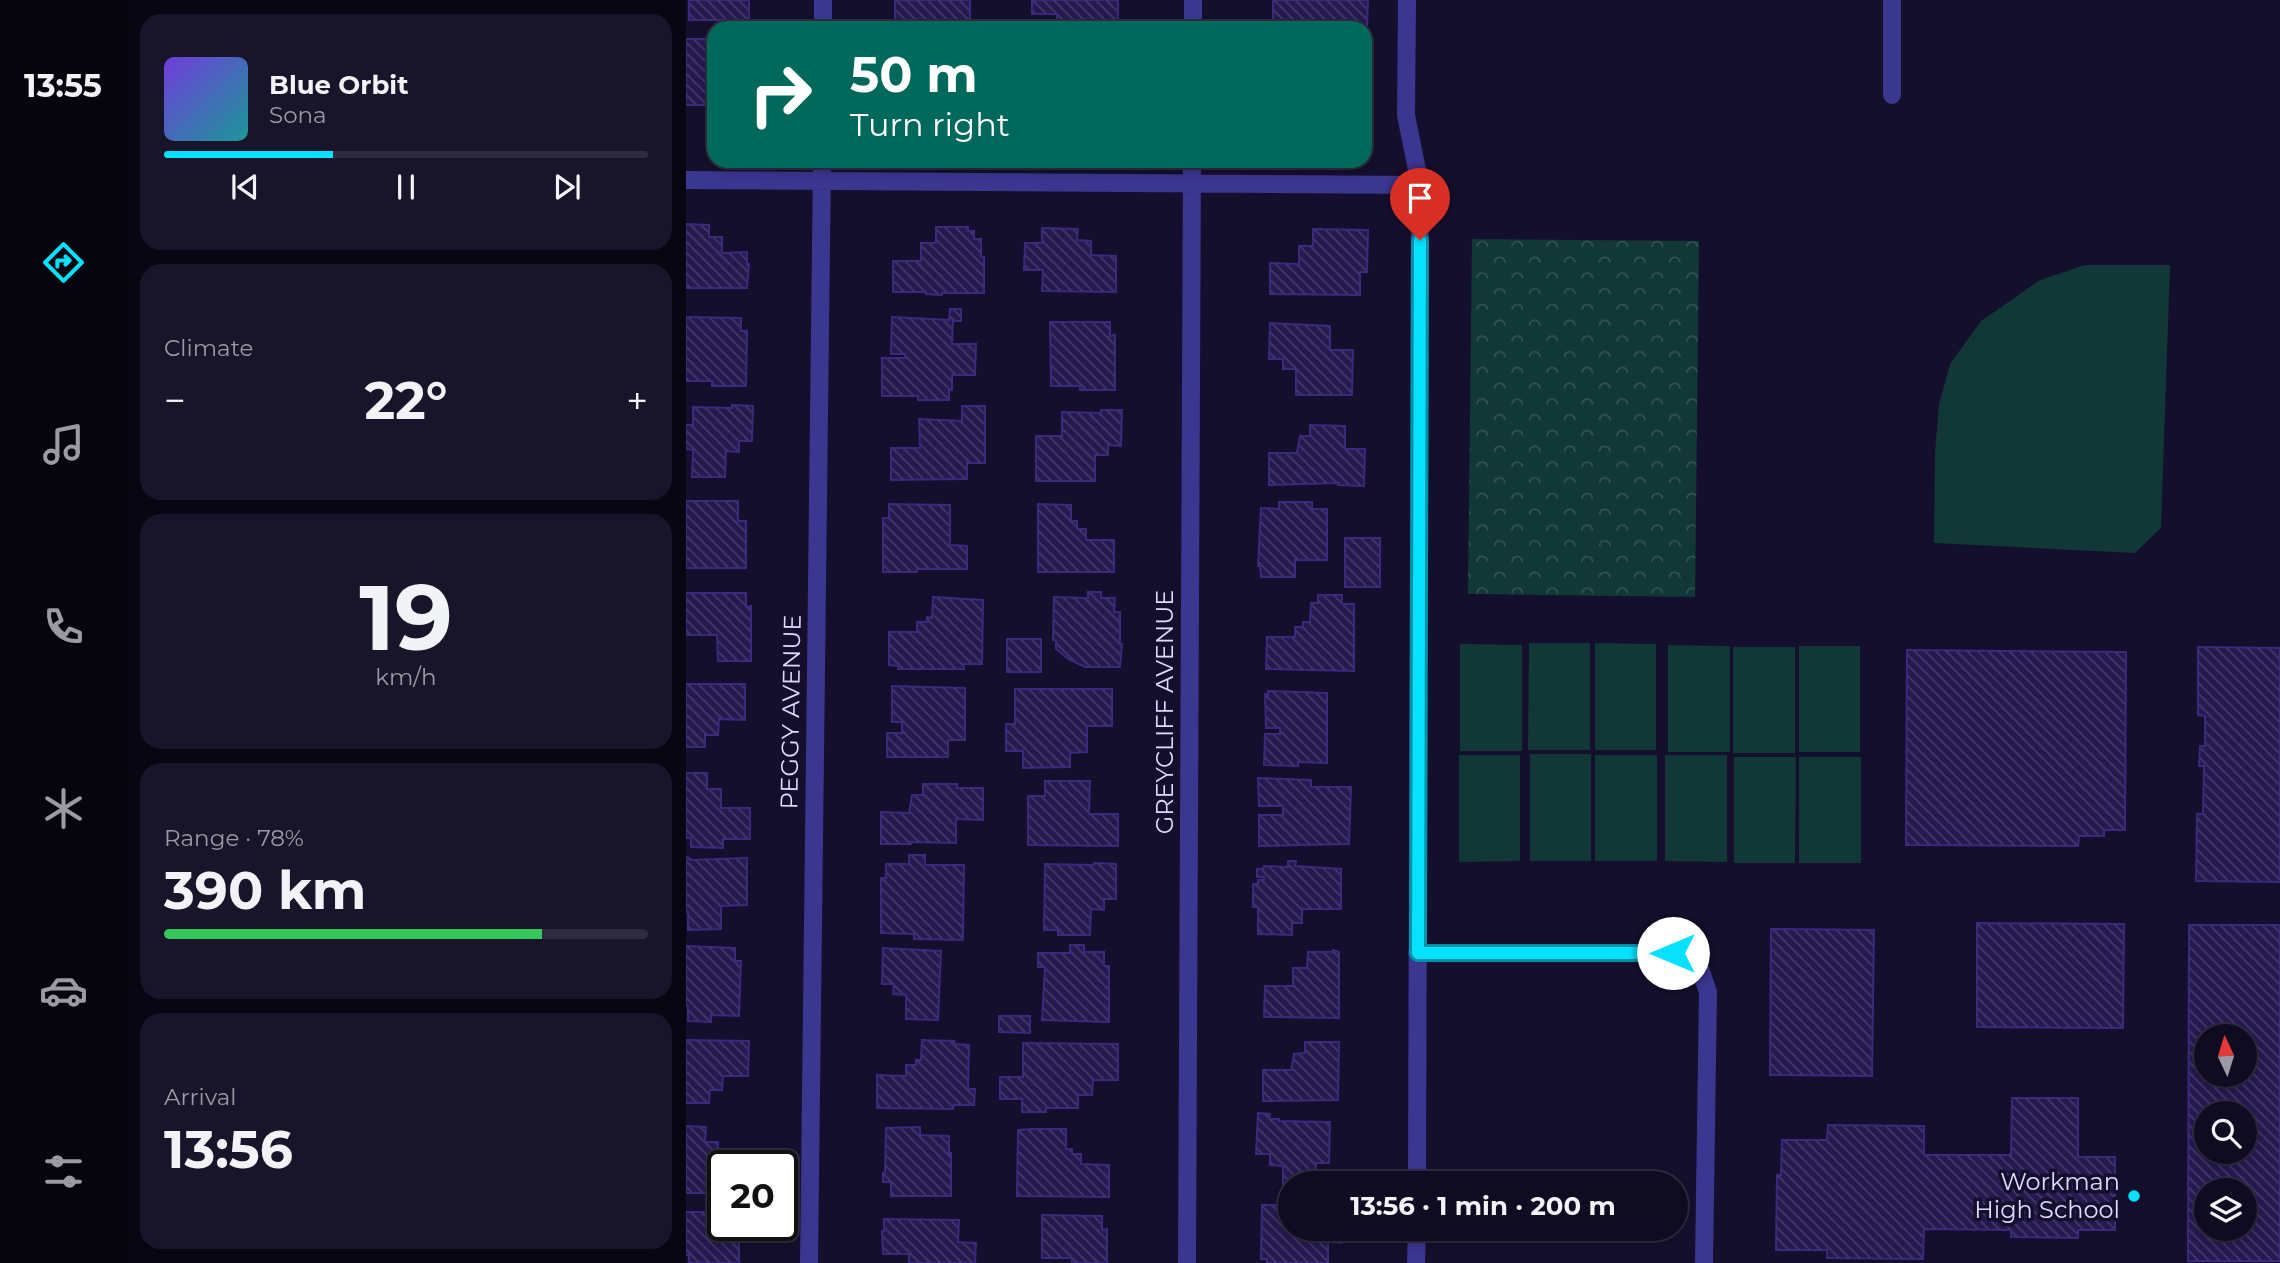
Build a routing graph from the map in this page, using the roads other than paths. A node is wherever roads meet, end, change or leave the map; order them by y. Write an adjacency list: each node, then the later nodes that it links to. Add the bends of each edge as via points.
1 (823, 0): 5 (street)
2 (1194, 0): 6 (street)
3 (1407, 0): 13 (street, via 1406,115)
4 (1892, 0): 7 (street)
5 (823, 21)
6 (1193, 21)
7 (1892, 95)
8 (822, 168): 11 (street, PEGGY AVENUE)
9 (1192, 168): 12 (street, GREYCLIFF AVENUE)
10 (686, 180): 11 (street)
11 (822, 180): 12 (street); 17 (street, PEGGY AVENUE)
12 (1192, 184): 13 (street); 18 (street, GREYCLIFF AVENUE)
13 (1420, 185): 14 (street)
14 (1418, 953): 15 (street); 20 (street, via 1673,953 1698,963 1708,992)
15 (1417, 1171)
16 (1417, 1241): 19 (street)
17 (809, 1263)
18 (1187, 1263)
19 (1416, 1263)
20 (1704, 1263)

